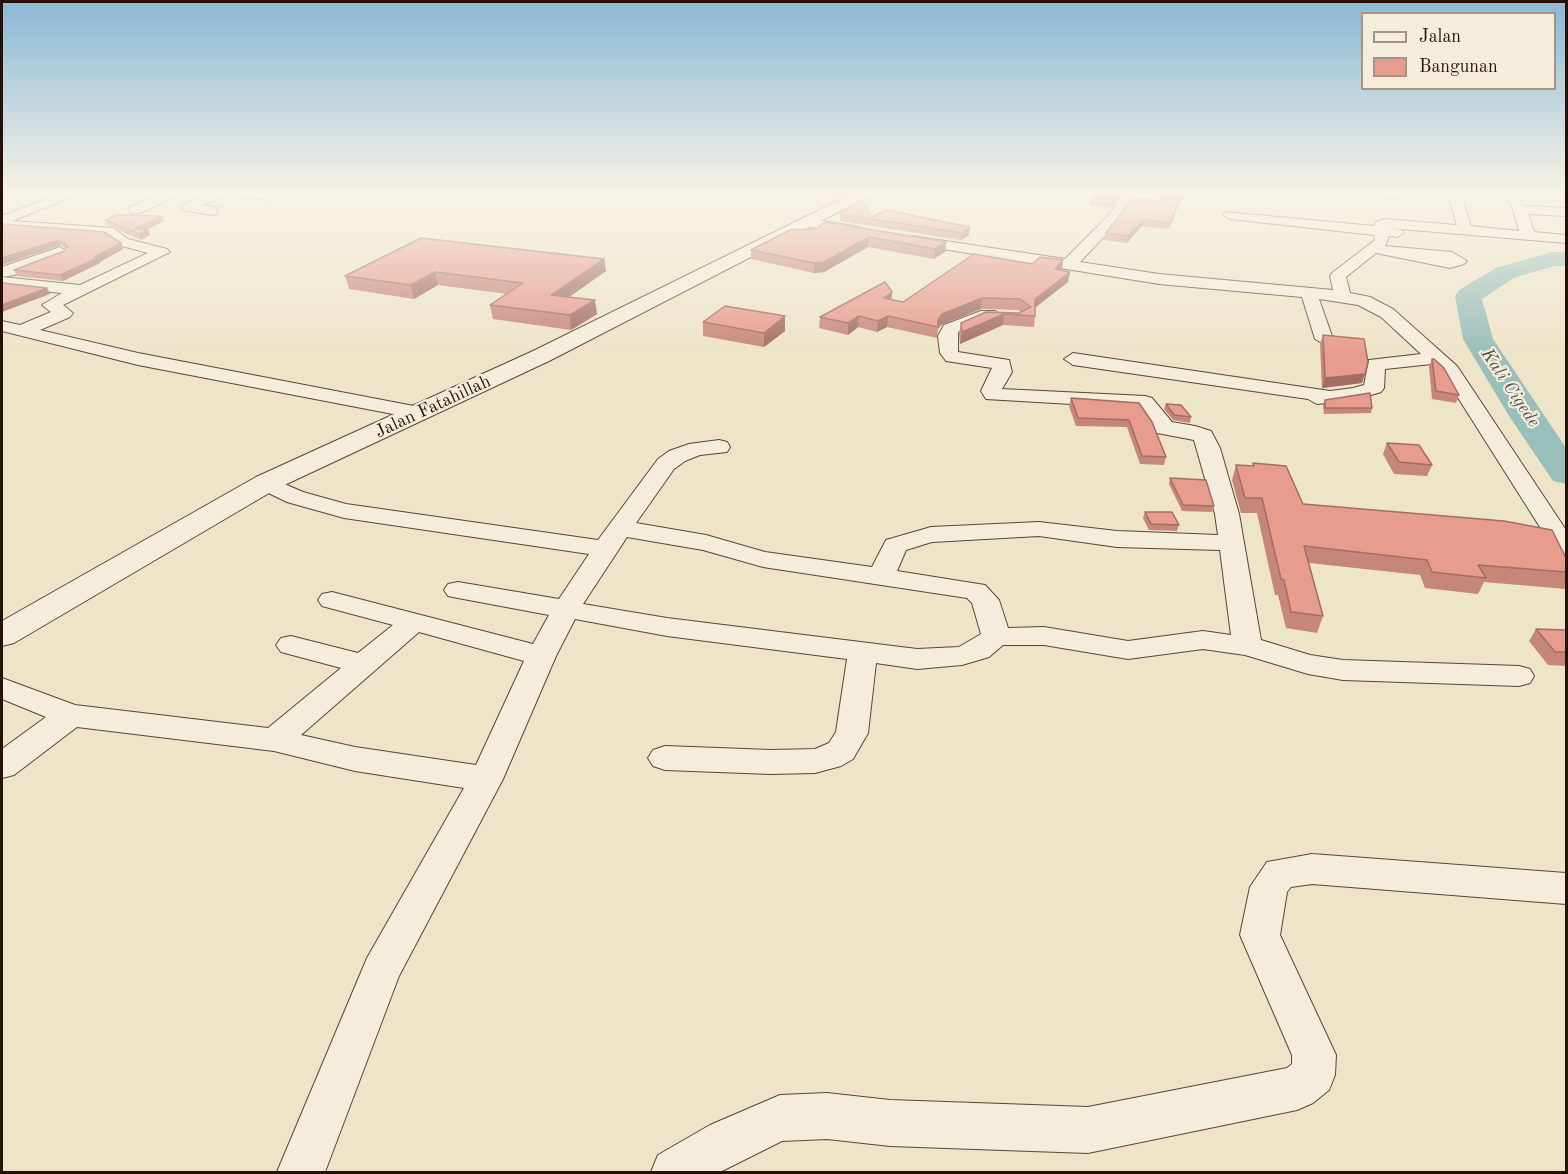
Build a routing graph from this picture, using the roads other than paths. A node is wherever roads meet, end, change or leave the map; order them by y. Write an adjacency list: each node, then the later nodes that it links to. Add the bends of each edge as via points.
1 (138, 246): 10 (street, via 162,252)
2 (764, 246): 21 (street, Jalan Fatahillah)
3 (948, 246): 8 (street)
4 (1087, 246): 8 (street)
5 (1375, 248): 7 (street); 12 (street, via 1338,276)
6 (60, 252): 9 (street)
7 (1400, 252)
8 (1068, 265): 11 (street, via 1159,279)
9 (3, 275): 10 (street)
10 (84, 290): 15 (street, via 49,306 64,312 62,315)
11 (1309, 294): 12 (street); 16 (street)
12 (1343, 296): 17 (street, via 1387,313)
13 (1018, 316): 25 (street, via 981,316 954,327 948,331 949,353 956,358 1002,364 993,395 1145,402 1165,428 1202,434 1227,514)
14 (2, 326): 15 (street)
15 (24, 330): 21 (street, via 138,359)
16 (1324, 339)
17 (1438, 358): 20 (street, via 1376,364 1374,388); 26 (street, via 1450,370)
18 (1073, 359): 20 (street)
19 (1230, 395): 20 (street)
20 (1333, 397)
21 (419, 413): 23 (street, Jalan Fatahillah)
22 (719, 447): 24 (street, via 697,449 666,464)
23 (266, 483): 24 (street, via 295,497 344,511); 32 (street, Jalan Fatahillah)
24 (613, 538): 27 (street, via 706,543 763,559); 30 (street)
25 (1231, 543): 27 (street, via 1117,539 1039,529 931,535 895,545); 35 (street)
26 (1566, 549)
27 (881, 577): 33 (street, via 975,591 985,600 989,620)
28 (458, 590): 30 (street)
29 (332, 600): 31 (street)
30 (566, 609): 36 (street); 37 (street)
31 (414, 622): 37 (street); 38 (street)
32 (2, 635)
33 (998, 635): 35 (street, via 1044,636 1128,650 1203,640); 36 (street, via 979,650 953,658)
34 (291, 645): 38 (street)
35 (1248, 646): 39 (street, via 1342,670)
36 (862, 654): 43 (street, via 852,733 841,751 829,758 771,762)
37 (541, 656): 45 (street)
38 (366, 665): 42 (street)
39 (1519, 676)
40 (2, 688): 41 (street)
41 (71, 715): 42 (street); 44 (street)
42 (274, 740): 45 (street, via 355,759)
43 (665, 758)
44 (2, 766)
45 (486, 779): 47 (street, via 381,971)
46 (1566, 889): 48 (street, via 1312,869 1280,873 1269,887 1260,935 1314,1055 1312,1075 1297,1088 1089,1131 890,1123 827,1116 780,1118 727,1142)
47 (301, 1173)
48 (675, 1173)

